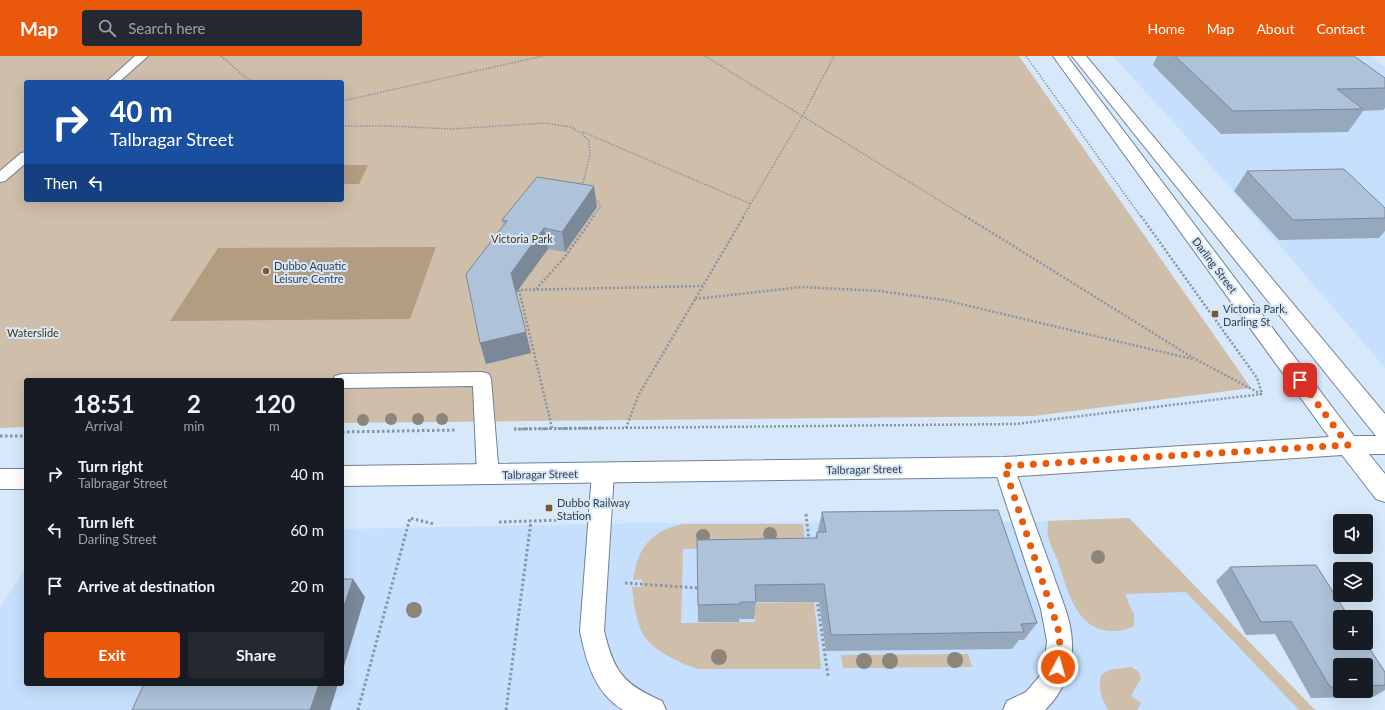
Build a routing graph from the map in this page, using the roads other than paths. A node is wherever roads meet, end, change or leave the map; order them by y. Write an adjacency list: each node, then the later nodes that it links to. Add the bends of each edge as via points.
1 (142, 56): 4 (lane)
2 (1060, 56): 9 (street, Darling Street)
3 (1078, 56): 8 (street)
4 (114, 80)
5 (24, 158): 6 (lane)
6 (0, 178)
7 (344, 381): 13 (lane, via 482,379)
8 (1385, 430)
9 (1348, 445): 10 (street, Talbragar Street); 11 (street, Talbragar Street); 17 (street, Darling Street)
10 (1385, 445)
11 (1004, 466): 12 (street, Talbragar Street); 19 (lane, via 1053,609 1060,645 1058,667 1050,685 1040,697 1025,708)
12 (604, 473): 13 (street, Talbragar Street); 18 (lane, via 592,630 597,656 603,672 616,688 631,700)
13 (488, 475): 14 (street, Talbragar Street)
14 (344, 476)
15 (0, 479): 16 (street)
16 (24, 479)
17 (1385, 492)
18 (653, 710)
19 (1016, 710)

